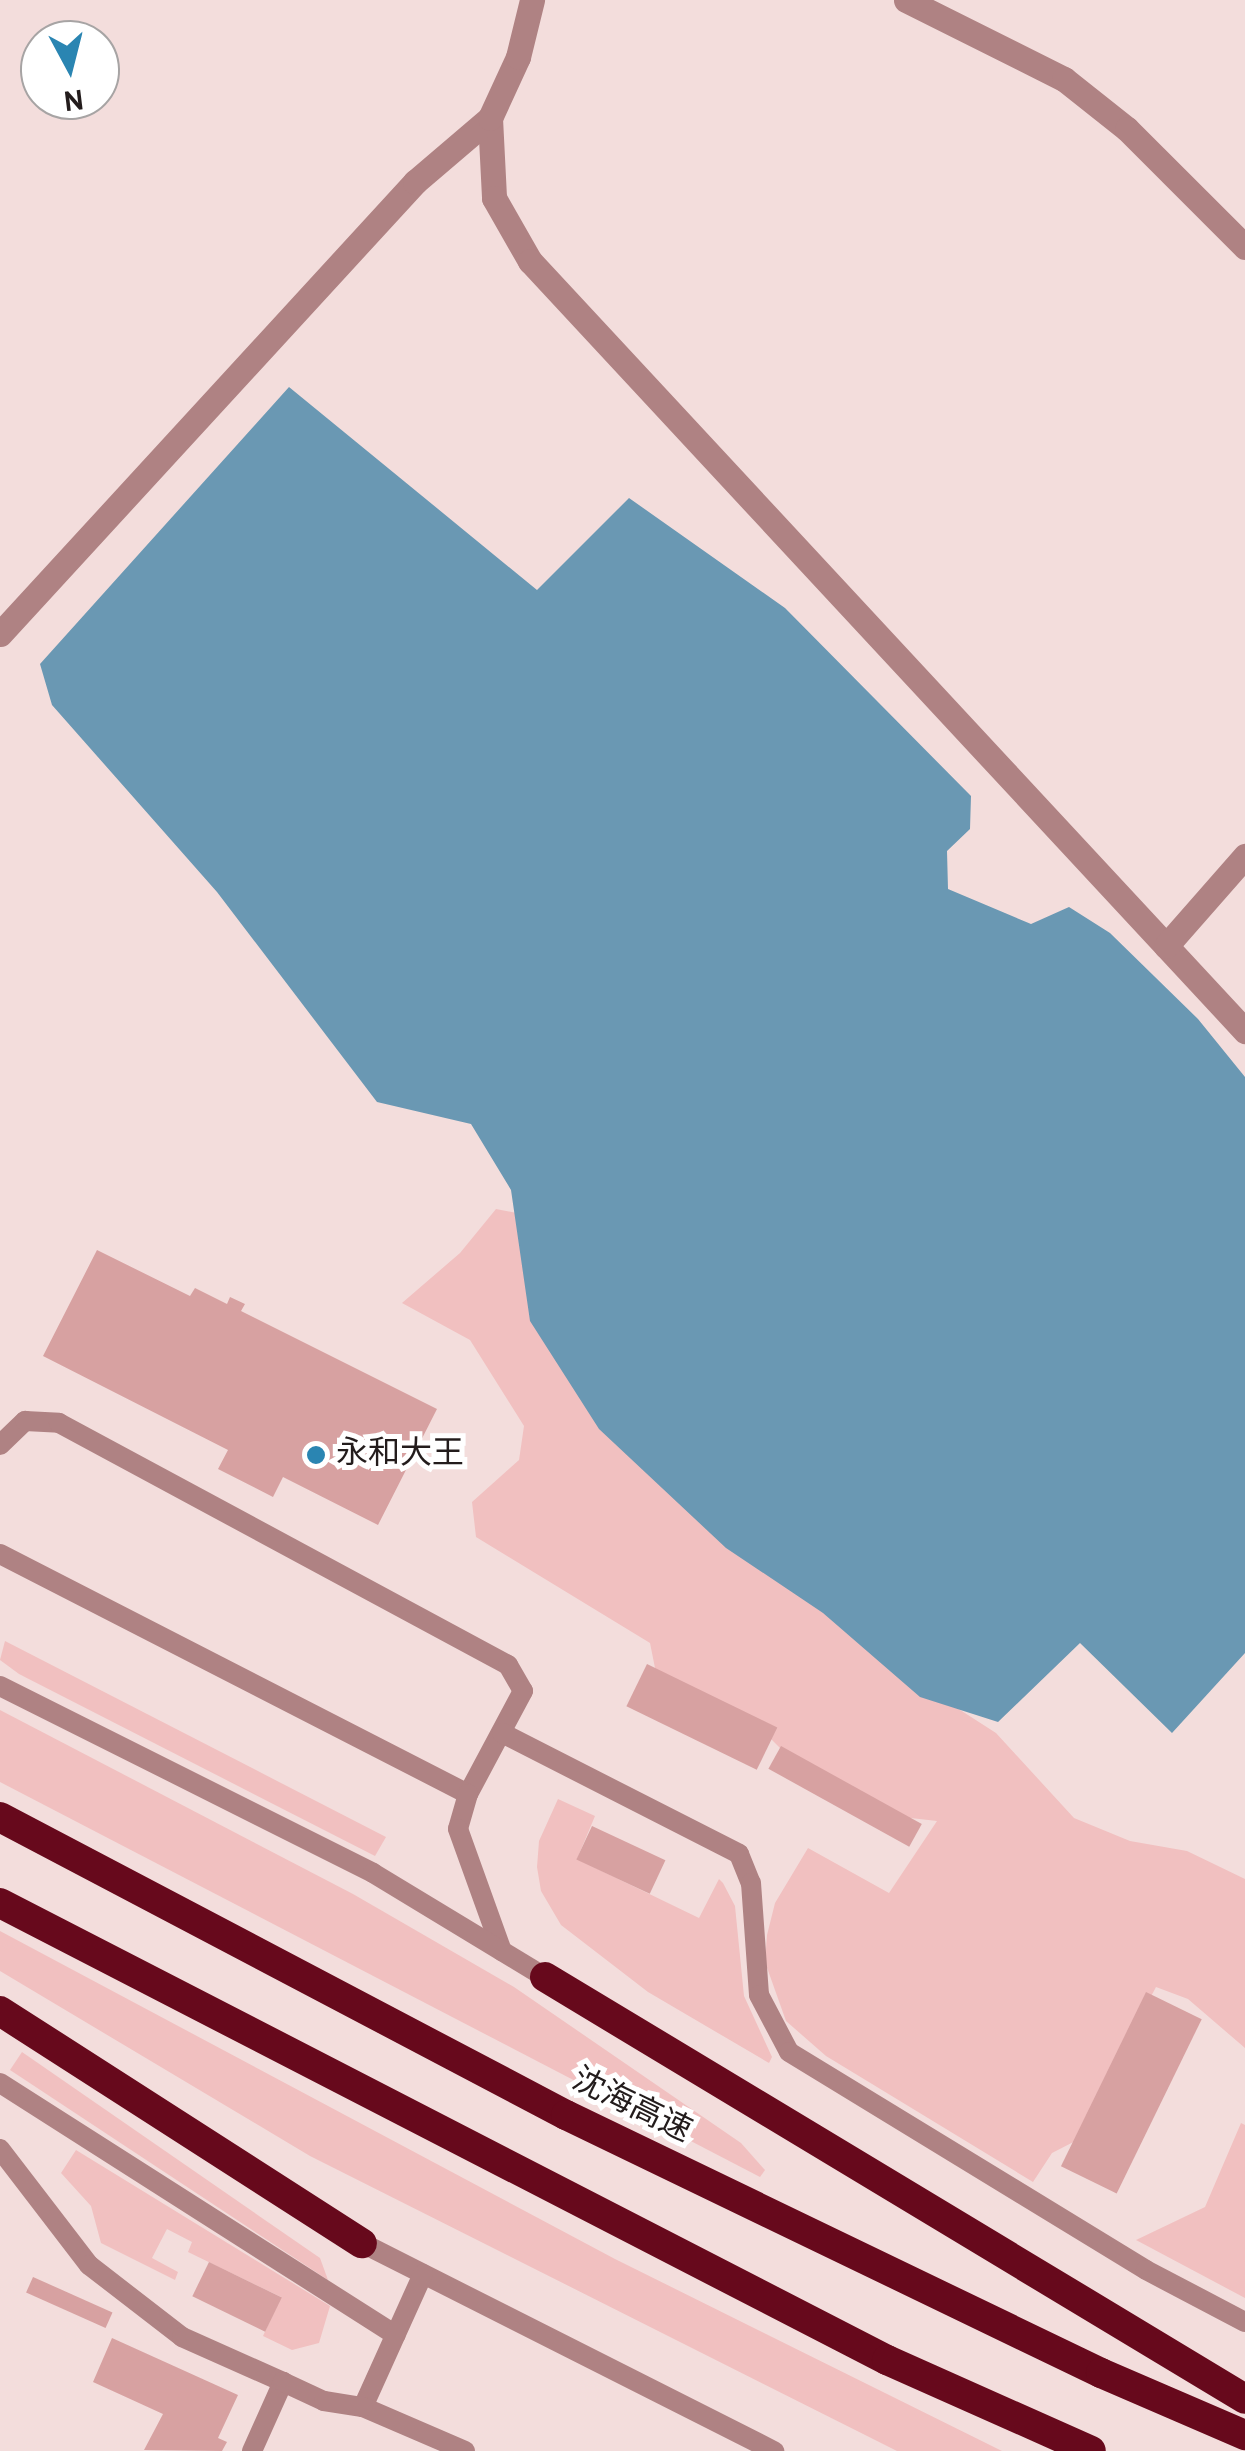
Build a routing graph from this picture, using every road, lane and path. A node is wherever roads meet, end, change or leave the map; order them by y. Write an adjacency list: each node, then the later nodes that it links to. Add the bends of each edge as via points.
1 (532, 0): 3 (street, via 518,56)
2 (906, 0): 4 (street, via 1064,79 1127,129)
3 (490, 118): 5 (street, via 416,182); 7 (street, via 494,198 530,261)
4 (1245, 247)
5 (0, 634)
6 (1245, 856): 7 (street)
7 (1166, 946): 8 (street)
8 (1245, 1031)
9 (0, 1445): 12 (lane, via 25,1421 59,1423 508,1665 523,1691)
10 (0, 1554): 13 (lane)
11 (0, 1686): 16 (lane, via 373,1872)
12 (502, 1733): 13 (lane); 23 (lane, via 735,1849 752,1883 759,1995 779,2041 799,2060 1146,2270)
13 (468, 1794): 16 (lane, via 458,1830)
14 (0, 1817): 28 (highway, 沈海高速, via 566,2115 1101,2373)
15 (0, 1903): 32 (highway, via 886,2360)
16 (502, 1951): 17 (lane)
17 (545, 1976): 26 (highway)
18 (0, 2011): 21 (highway)
19 (0, 2083): 24 (lane)
20 (0, 2149): 25 (lane, via 89,2266 182,2337)
21 (362, 2244): 22 (lane)
22 (423, 2274): 24 (lane); 31 (lane)
23 (1245, 2322)
24 (396, 2335): 27 (lane)
25 (283, 2382): 27 (lane, via 324,2401); 29 (lane)
26 (1245, 2399)
27 (363, 2407): 30 (lane)
28 (1245, 2435)
29 (252, 2451)
30 (465, 2451)
31 (774, 2451)
32 (1092, 2451)

